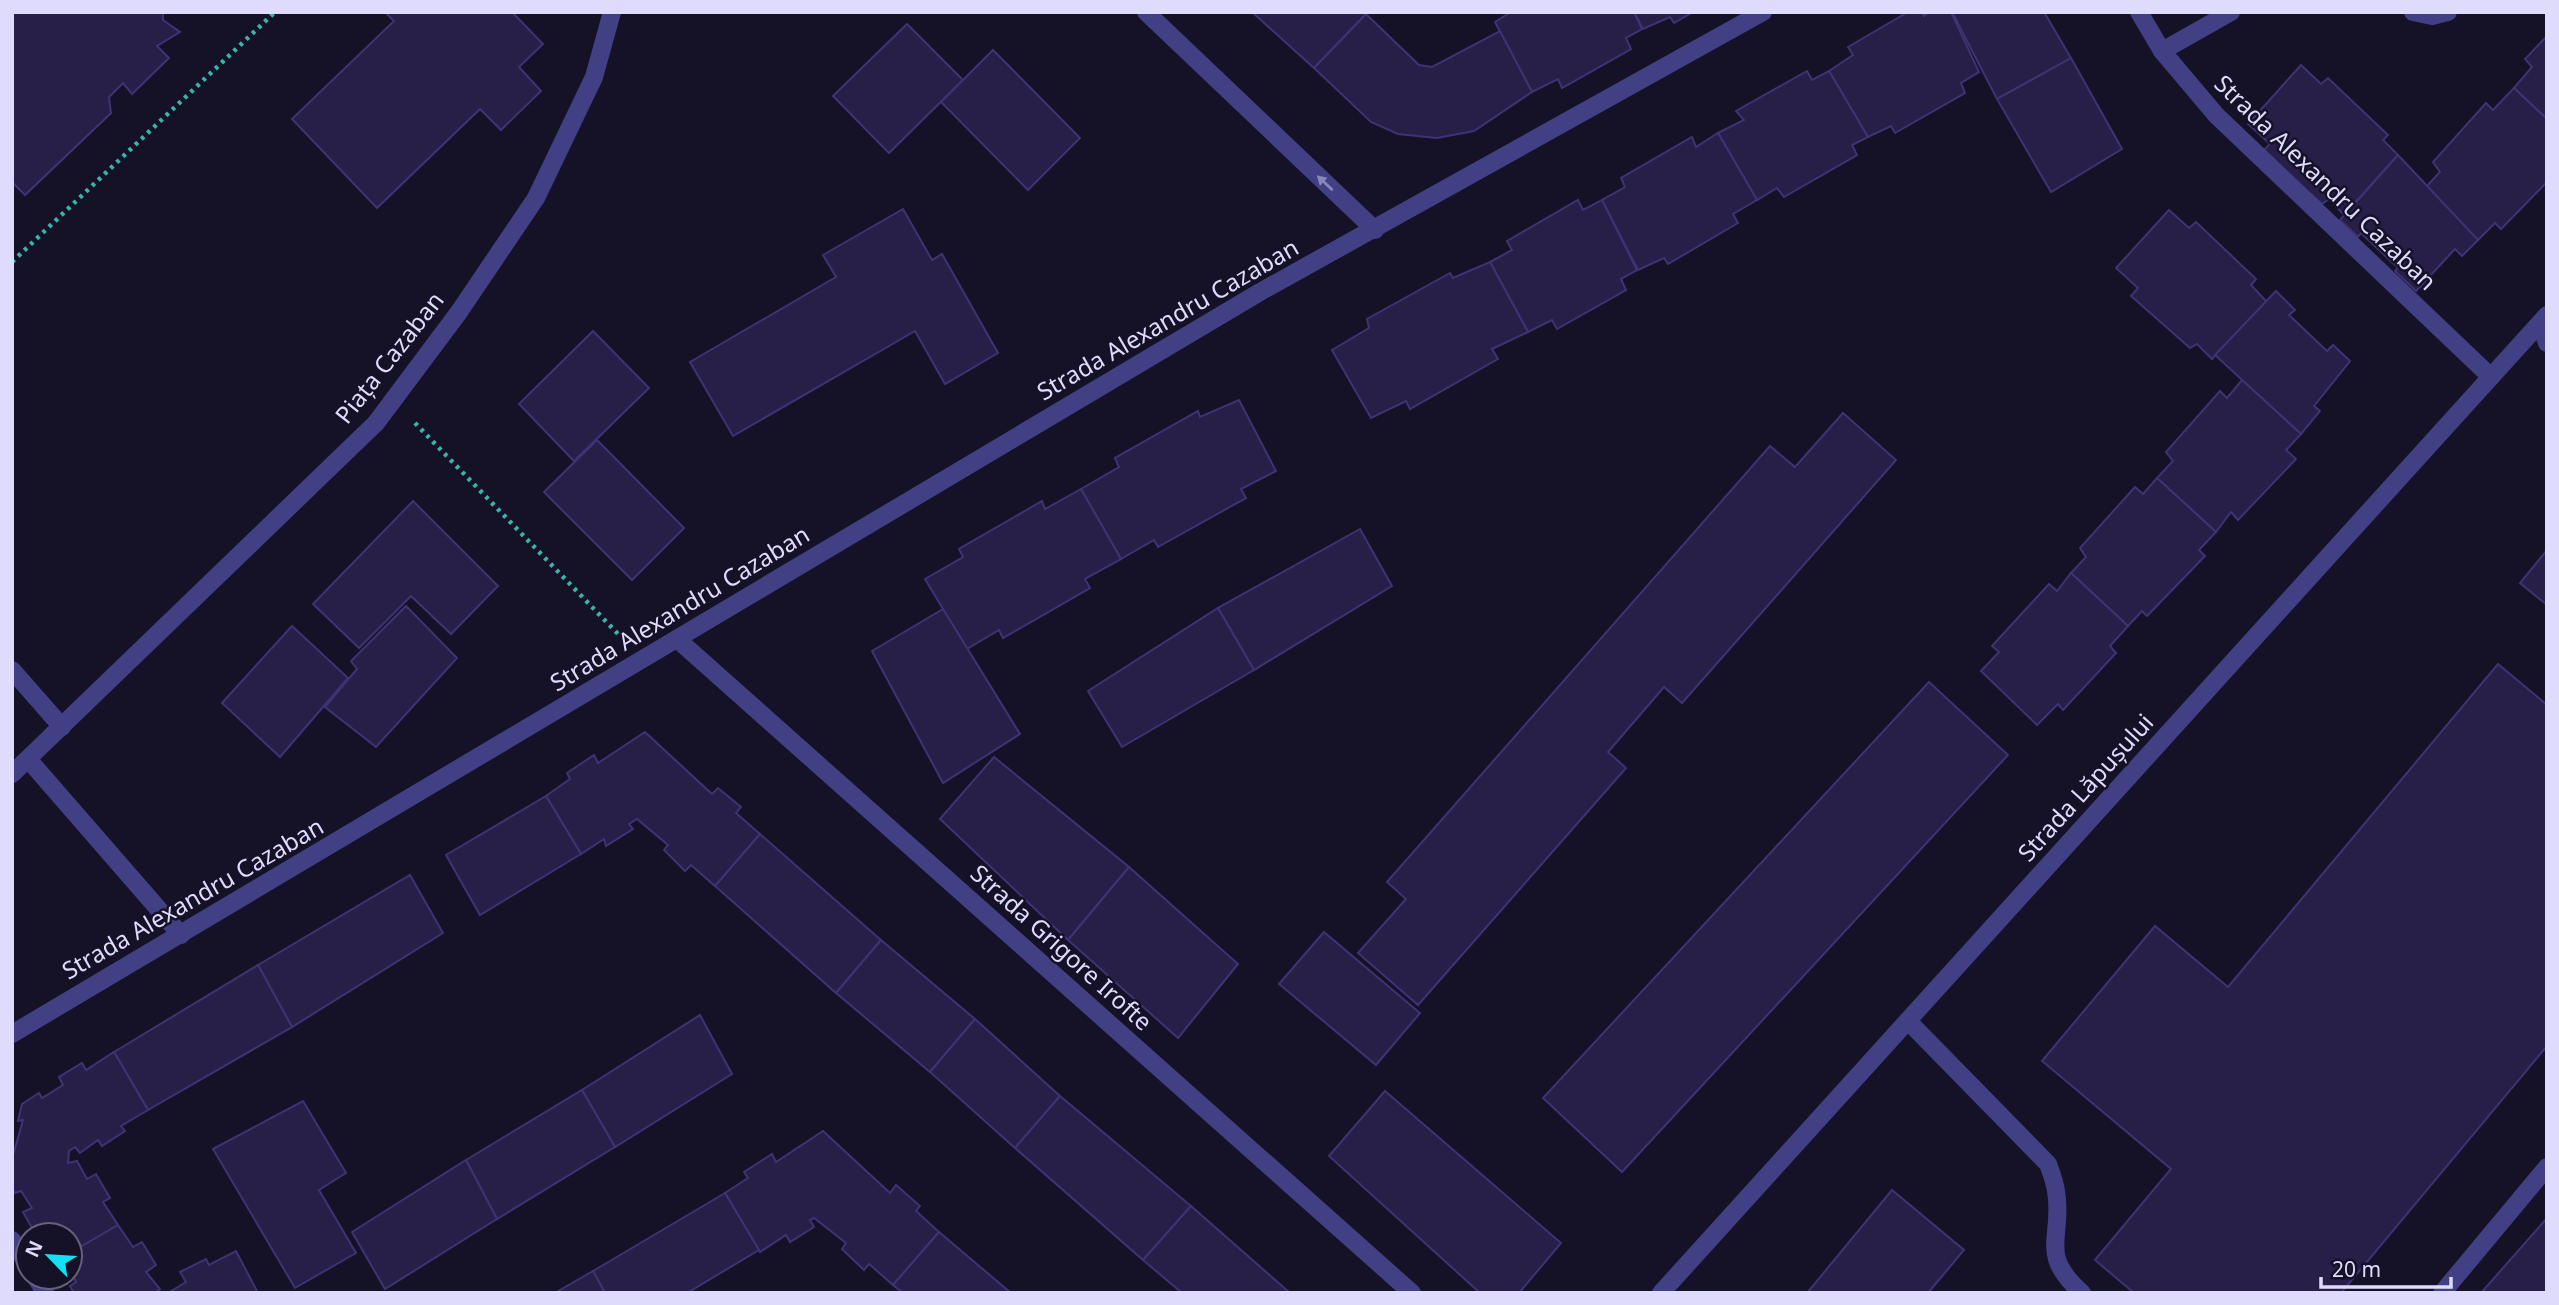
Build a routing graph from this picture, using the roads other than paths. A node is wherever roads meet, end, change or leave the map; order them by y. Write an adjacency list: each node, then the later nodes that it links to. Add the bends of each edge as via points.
1 (612, 12): 15 (street, Piața Cazaban, via 594,77 536,198 376,423)
2 (1146, 12): 9 (street, one-way to 2)
3 (1763, 12): 9 (street, Strada Alexandru Cazaban)
4 (2139, 12): 8 (street, Strada Alexandru Cazaban)
5 (2231, 12): 8 (street)
6 (2413, 12): 7 (street, via 2432,16)
7 (2448, 12)
8 (2162, 51): 12 (street, Strada Alexandru Cazaban, via 2216,115)
9 (1375, 230): 13 (street, Strada Alexandru Cazaban, via 1260,292)
10 (2543, 319): 11 (street); 12 (street, Strada Lăpușului)
11 (2547, 343)
12 (2491, 377): 19 (street, Strada Lăpușului)
13 (677, 639): 18 (street, Strada Alexandru Cazaban); 22 (street, Strada Grigore Irofte)
14 (12, 670): 15 (street)
15 (62, 727): 16 (street, Piața Cazaban)
16 (28, 759): 17 (street); 18 (street)
17 (12, 774)
18 (181, 934): 20 (street, Strada Alexandru Cazaban)
19 (1908, 1021): 23 (street, Strada Lăpușului); 24 (street, via 2048,1164 2057,1192 2054,1254 2067,1280)
20 (12, 1034)
21 (2547, 1167): 25 (street)
22 (1412, 1293)
23 (1661, 1293)
24 (2082, 1293)
25 (2442, 1293)

